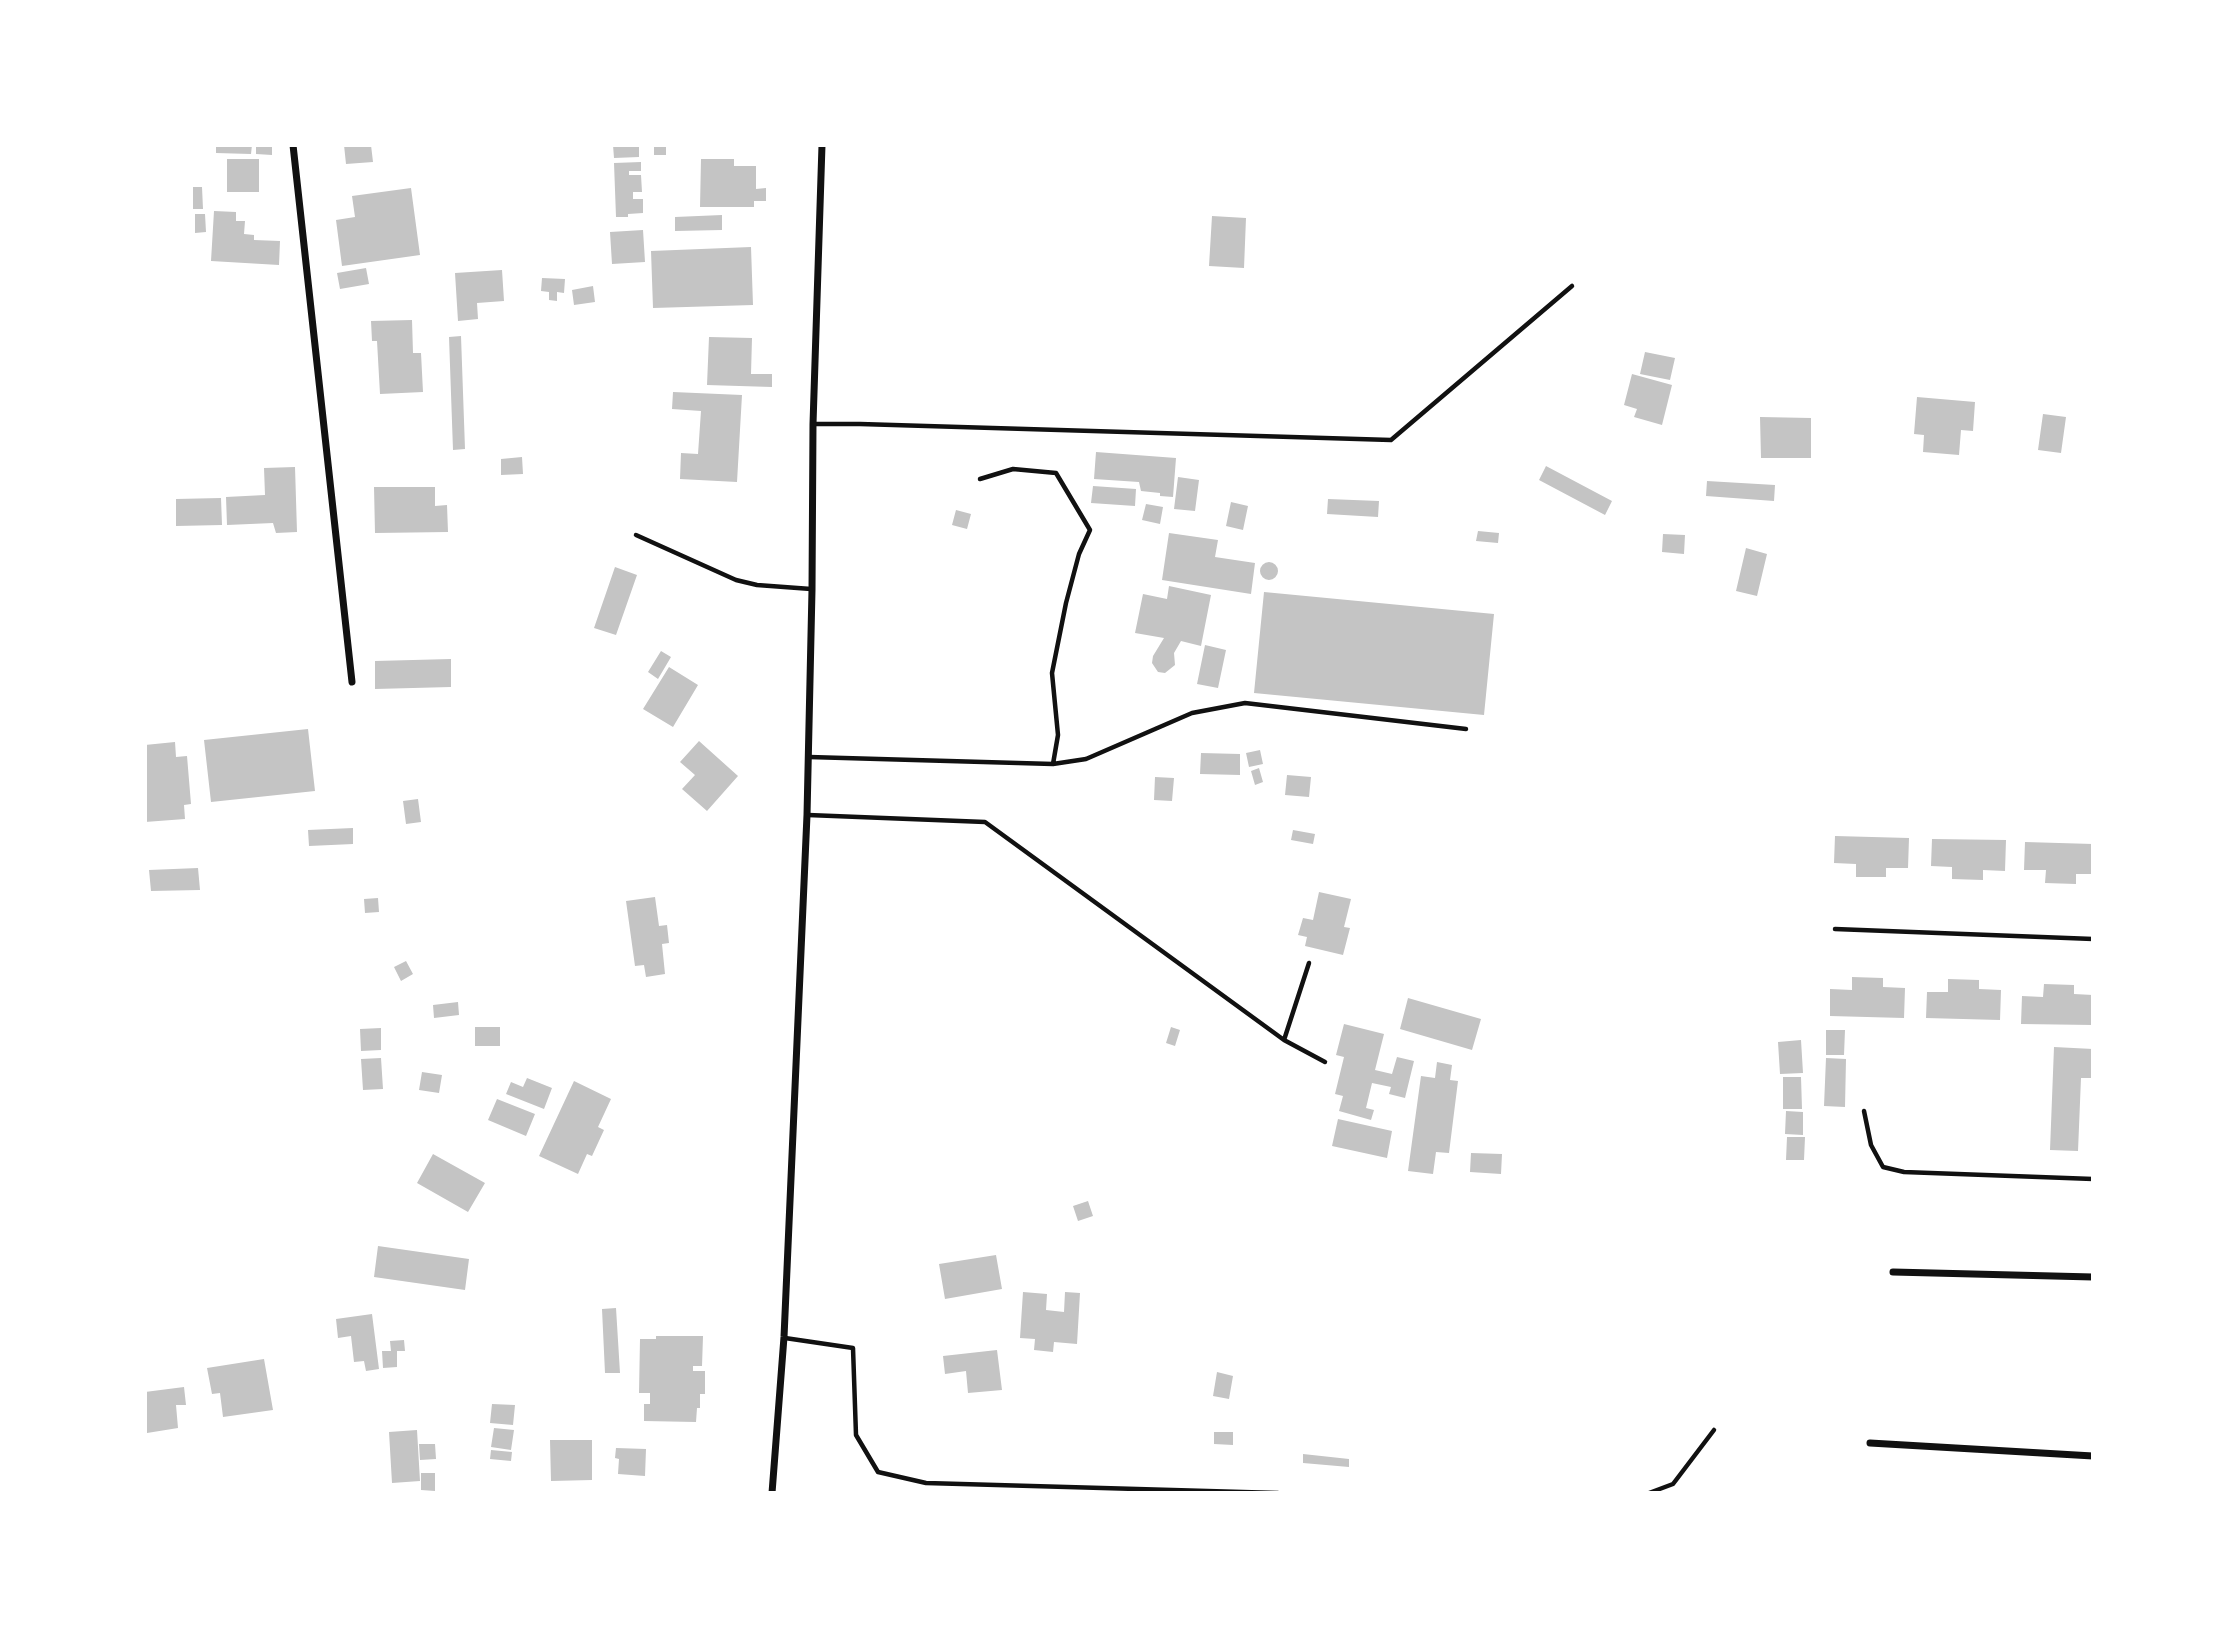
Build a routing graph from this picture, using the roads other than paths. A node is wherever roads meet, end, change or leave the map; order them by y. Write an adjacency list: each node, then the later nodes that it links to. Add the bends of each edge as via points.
1 (293, 145): 8 (street)
2 (822, 145): 4 (street)
3 (1572, 286): 4 (lane, via 1391,440)
4 (813, 424): 7 (street)
5 (980, 479): 11 (lane, via 1013,469 1056,474 1090,530 1076,566 1052,673 1058,735)
6 (636, 535): 7 (lane, via 736,580)
7 (812, 590): 10 (street)
8 (352, 682)
9 (1466, 729): 11 (lane, via 1245,703 1192,713 1086,759)
10 (808, 757): 11 (lane); 12 (street)
11 (1053, 764)
12 (807, 815): 16 (lane, via 985,822); 22 (street)
13 (1835, 929): 14 (lane)
14 (2093, 939)
15 (1309, 963): 16 (lane)
16 (1283, 1040): 17 (lane)
17 (1325, 1062)
18 (1864, 1111): 19 (lane, via 1871,1144 1883,1167 1904,1172)
19 (2093, 1179)
20 (1893, 1272): 21 (street)
21 (2093, 1277)
22 (784, 1338): 26 (street); 27 (lane, via 853,1348 856,1435 878,1472 926,1483)
23 (1714, 1430): 28 (lane, via 1674,1484)
24 (1870, 1443): 25 (street)
25 (2093, 1455)
26 (772, 1493)
27 (1278, 1493)
28 (1649, 1493)

